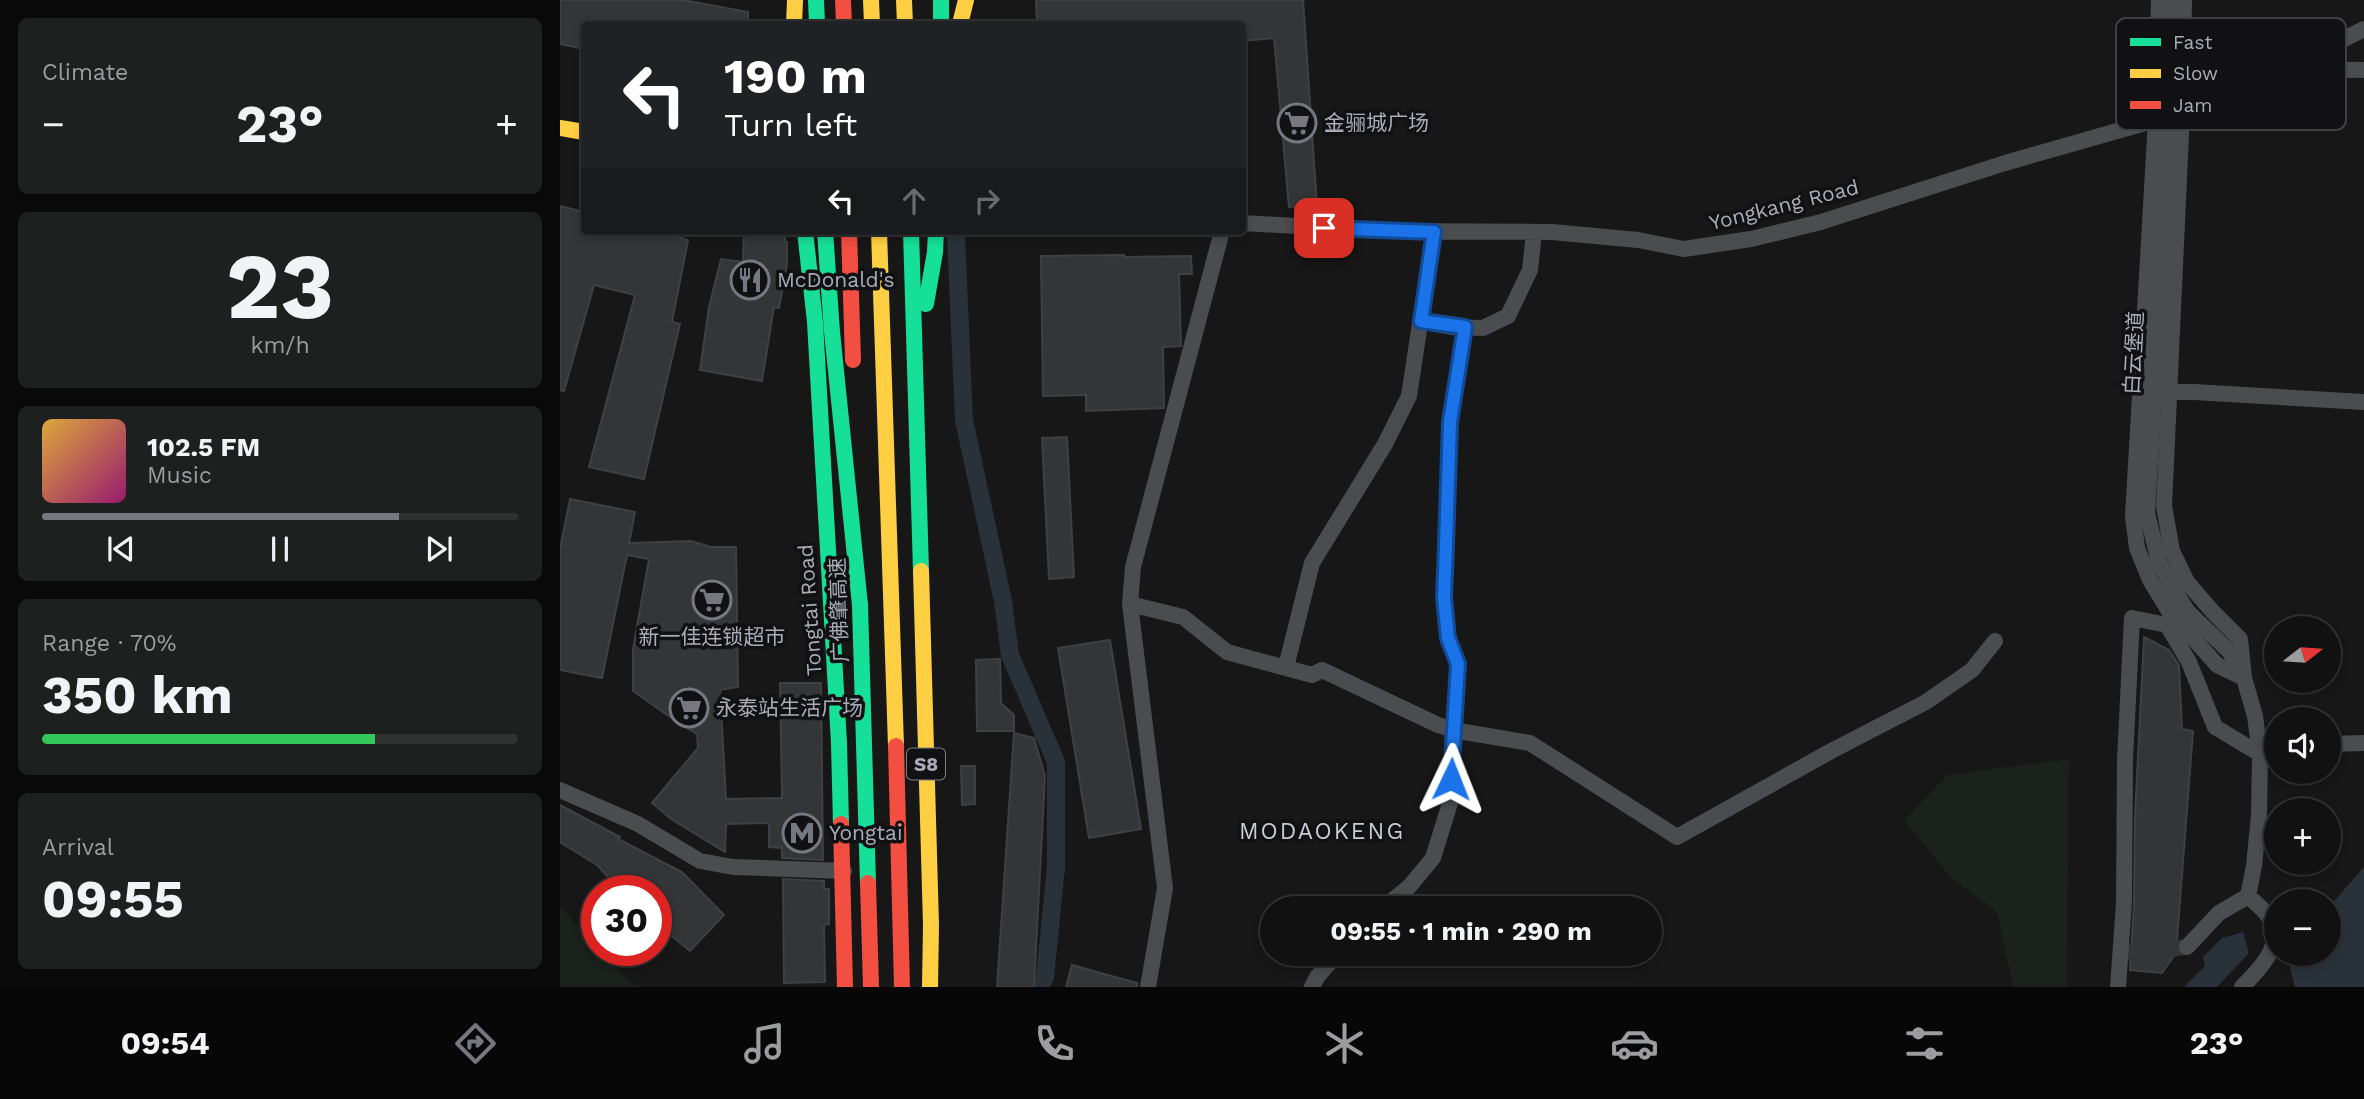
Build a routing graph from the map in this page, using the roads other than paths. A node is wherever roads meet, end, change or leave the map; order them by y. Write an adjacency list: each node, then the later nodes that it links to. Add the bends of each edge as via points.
1 (795, 0): 14 (main road)
2 (816, 0): 15 (main road)
3 (843, 0): 16 (main road)
4 (871, 0): 17 (main road)
5 (903, 0): 18 (main road)
6 (941, 0): 19 (main road)
7 (966, 0): 20 (main road)
8 (2159, 0): 11 (street)
9 (2171, 0): 12 (street, 白云堡道, bridge)
10 (2184, 0): 13 (street)
11 (2159, 18)
12 (2171, 18)
13 (2184, 18)
14 (794, 21)
15 (817, 21)
16 (844, 21)
17 (872, 21)
18 (904, 21)
19 (941, 21)
20 (961, 21)
21 (2364, 29): 22 (street, Yongkang Road)
22 (2346, 38)
23 (2346, 70): 24 (street)
24 (2364, 70)
25 (560, 128): 30 (main road)
26 (2121, 130): 33 (street, Yongkang Road, via 1751,239 1684,249 1637,240)
27 (2155, 130): 44 (street)
28 (2168, 130): 51 (street, 白云堡道, bridge, via 2147,513 2159,562 2173,588 2188,612 2230,652)
29 (2181, 130): 45 (street)
30 (581, 132)
31 (1246, 223): 32 (street, Yongkang Road)
32 (1434, 232): 33 (street, Yongkang Road); 41 (street)
33 (1534, 232): 42 (street, via 1530,270 1508,316 1483,328)
34 (805, 235): 52 (main road, Tongtai Road, via 815,322)
35 (825, 235): 48 (main road)
36 (849, 235): 48 (main road, 广佛肇高速)
37 (879, 235): 59 (main road)
38 (911, 235): 43 (main road, S8)
39 (936, 235): 43 (main road)
40 (1221, 235): 47 (street, via 1133,567)
41 (1421, 321): 42 (street); 50 (street, via 1409,396 1312,563)
42 (1465, 327): 53 (street, via 1450,422 1445,584 1448,638 1458,664)
43 (915, 363): 68 (main road, S8, via 931,925)
44 (2140, 388): 45 (street); 51 (street, via 2133,516 2137,548 2169,611 2217,665)
45 (2168, 390): 46 (street); 51 (street, via 2164,506 2172,551 2187,582 2240,639)
46 (2364, 402)
47 (1130, 604): 50 (street, via 1183,617 1227,652); 69 (street, via 1165,888)
48 (860, 605): 66 (main road, 广佛肇高速, bridge)
49 (1995, 641): 53 (street, via 1972,670 1926,702 1676,837 1530,743)
50 (1286, 667): 53 (street, via 1312,675 1322,670)
51 (2244, 678): 57 (street, via 2256,716)
52 (835, 687): 60 (main road, Tongtai Road); 66 (main road, via 863,786)
53 (1453, 730): 61 (street, via 1450,803 1433,858)
54 (2364, 743): 55 (street)
55 (2341, 744)
56 (2264, 753): 57 (street)
57 (2260, 754): 62 (street, via 2259,815); 71 (street, via 2215,727 2189,663 2167,625 2132,618)
58 (560, 790): 60 (street, via 638,824 700,861 733,867)
59 (900, 861): 67 (main road); 68 (main road, via 925,924)
60 (844, 871): 65 (main road, Tongtai Road)
61 (1398, 896)
62 (2248, 896): 63 (street, via 2219,913); 72 (street, via 2269,916 2273,947 2264,965)
63 (2187, 947)
64 (1326, 966): 70 (street)
65 (845, 987)
66 (872, 987)
67 (902, 987)
68 (928, 987)
69 (1148, 987)
70 (1312, 987)
71 (2118, 987)
72 (2242, 987)

